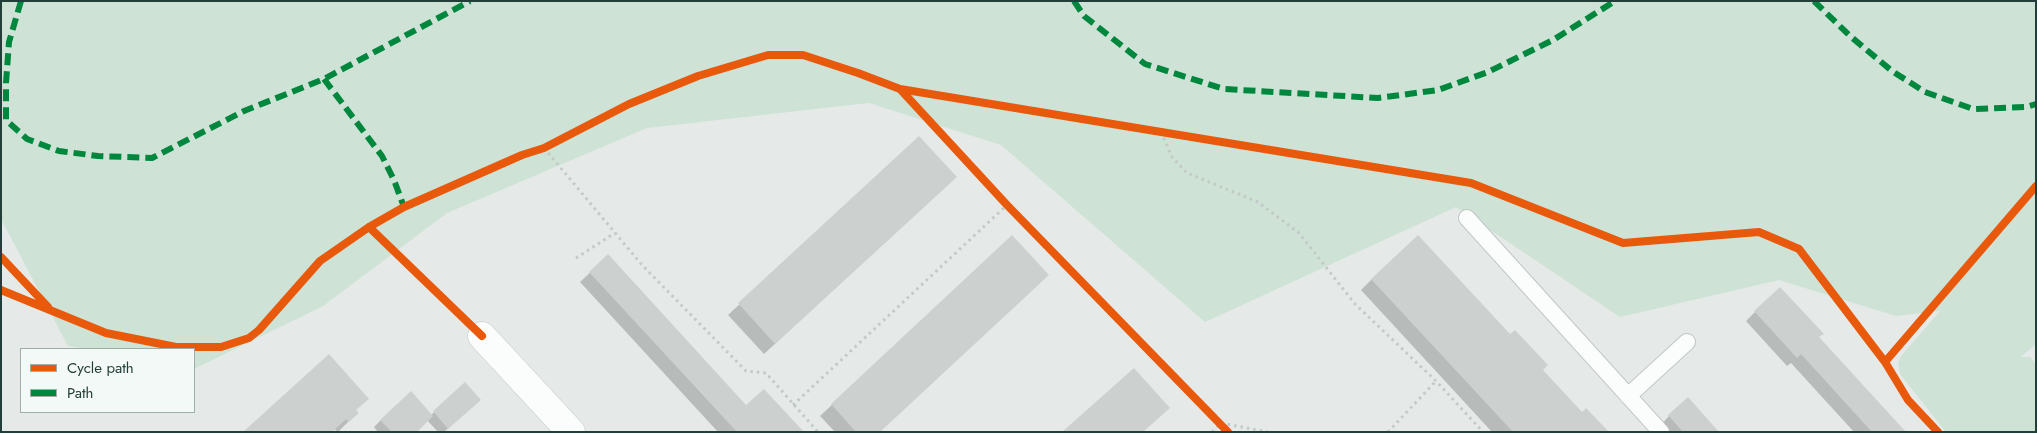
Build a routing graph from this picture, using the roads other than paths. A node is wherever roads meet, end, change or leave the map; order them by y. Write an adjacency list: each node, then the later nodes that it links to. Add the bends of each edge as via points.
1 (1467, 218): 4 (lane)
2 (482, 336): 5 (street)
3 (1687, 342): 4 (lane)
4 (1628, 396): 6 (lane)
5 (571, 432)
6 (1661, 432)

